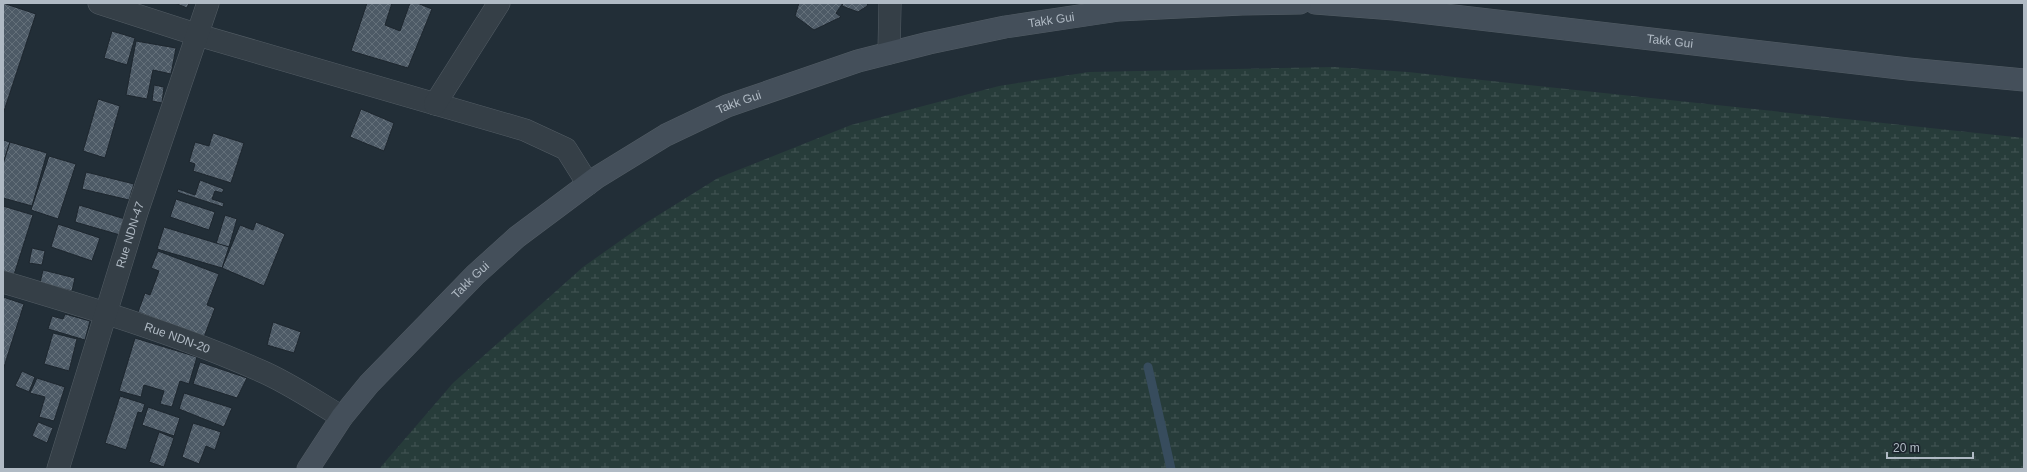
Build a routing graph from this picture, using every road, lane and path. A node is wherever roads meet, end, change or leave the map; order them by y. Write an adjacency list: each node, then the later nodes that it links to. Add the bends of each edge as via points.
1 (99, 3): 7 (street)
2 (208, 3): 7 (street, Rue NDN-47)
3 (498, 3): 10 (street)
4 (890, 3): 8 (street)
5 (1300, 3): 8 (street, Takk Gui, via 1119,10 1006,27)
6 (1315, 3): 9 (street, Takk Gui, via 1394,9 1908,69)
7 (198, 35): 10 (street); 13 (street, Rue NDN-47)
8 (889, 53): 11 (street, Takk Gui, via 790,83 727,106 666,135)
9 (2024, 80)
10 (435, 104): 11 (street, via 525,130 566,149)
11 (588, 184): 14 (street, Takk Gui, via 517,237 475,275 368,384)
12 (3, 282): 13 (street, Rue NDN-20)
13 (105, 313): 14 (street, Rue NDN-20, via 261,371 294,387); 15 (street, Rue NDN-47)
14 (342, 417): 16 (street, Takk Gui)
15 (58, 469)
16 (308, 469)

